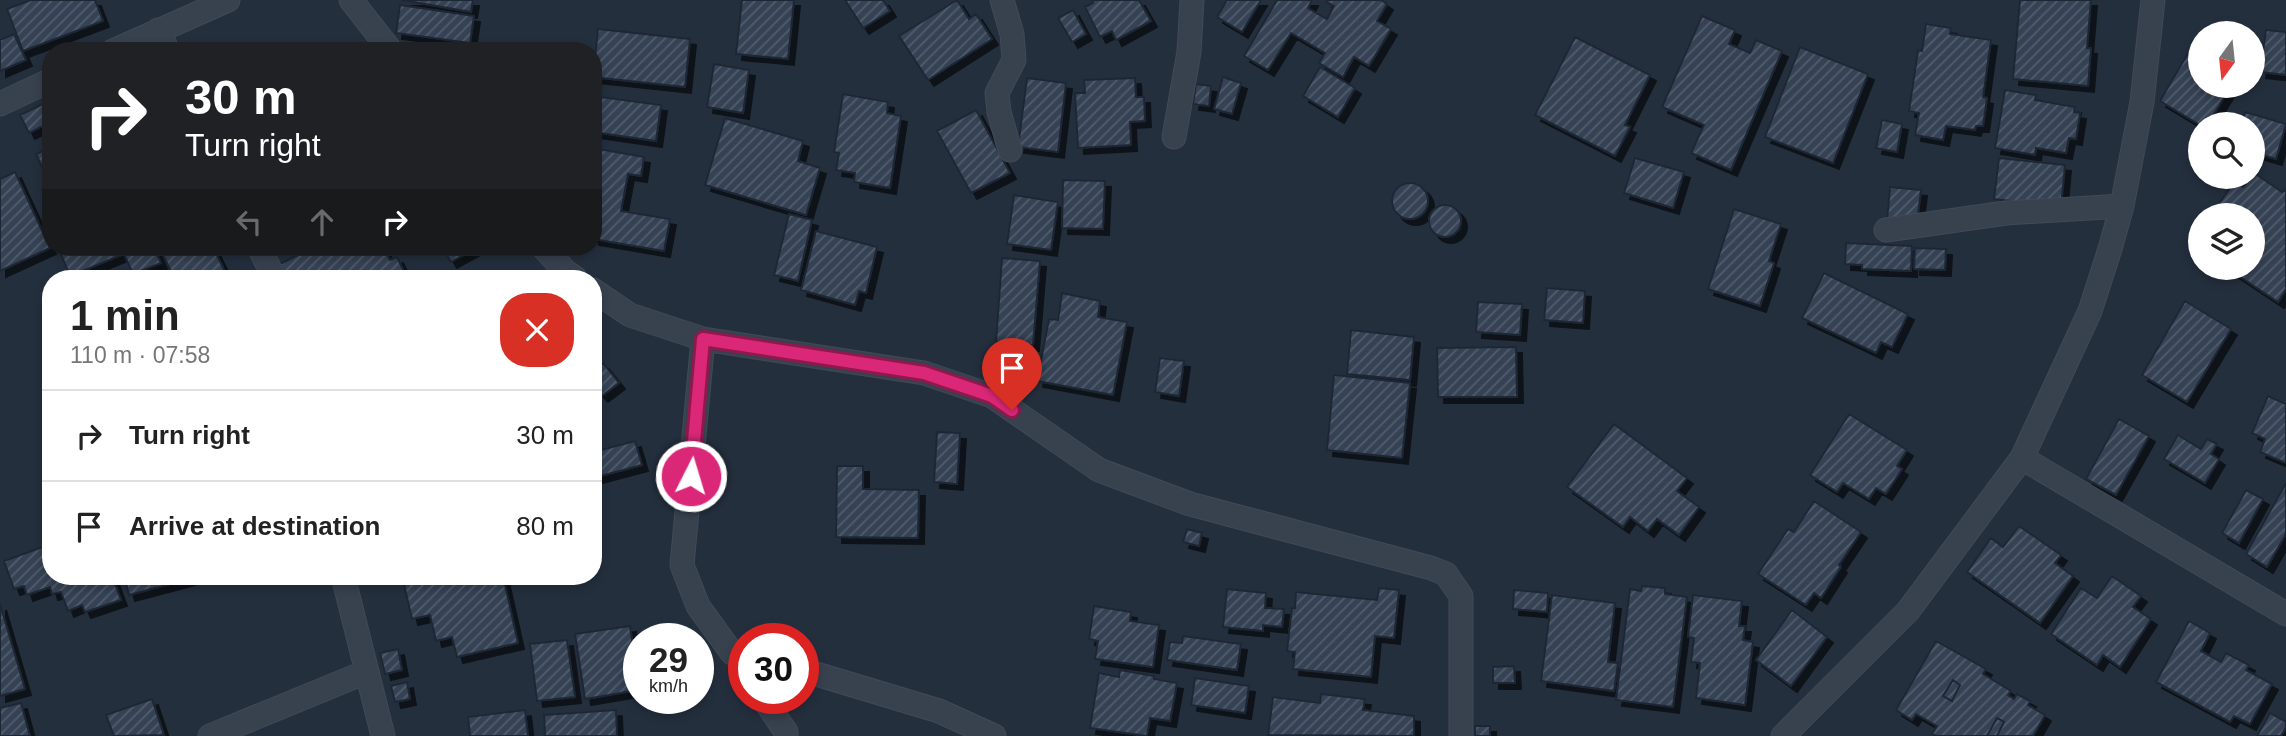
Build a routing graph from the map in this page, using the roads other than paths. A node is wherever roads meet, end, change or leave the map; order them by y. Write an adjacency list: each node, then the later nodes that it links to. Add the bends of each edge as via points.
1 (228, 0): 6 (street)
2 (351, 0): 9 (street)
3 (1002, 0): 13 (street, via 1014,60 997,93)
4 (1192, 0): 12 (street, via 1189,52)
5 (2153, 0): 14 (street, via 2142,102)
6 (158, 30): 7 (street); 8 (street)
7 (132, 42)
8 (164, 42)
9 (384, 42)
10 (42, 84): 11 (street)
11 (0, 104)
12 (1174, 137)
13 (1010, 150)
14 (2122, 206): 15 (street, via 2006,213); 20 (street, via 2090,311)
15 (1886, 229)
16 (551, 256): 17 (street)
17 (564, 270)
18 (602, 296): 19 (street, via 630,315)
19 (703, 339): 23 (street, via 682,565 698,606); 31 (street, via 924,373 992,396 1099,470 1190,504 1446,574 1461,596)
20 (2022, 458): 22 (street); 32 (street, via 1908,611)
21 (345, 585): 24 (street)
22 (2286, 614)
23 (728, 645)
24 (366, 673): 27 (street); 28 (street)
25 (819, 675): 30 (street, via 939,711)
26 (774, 714): 29 (street)
27 (210, 736)
28 (383, 736)
29 (786, 736)
30 (995, 736)
31 (1461, 736)
32 (1783, 736)

